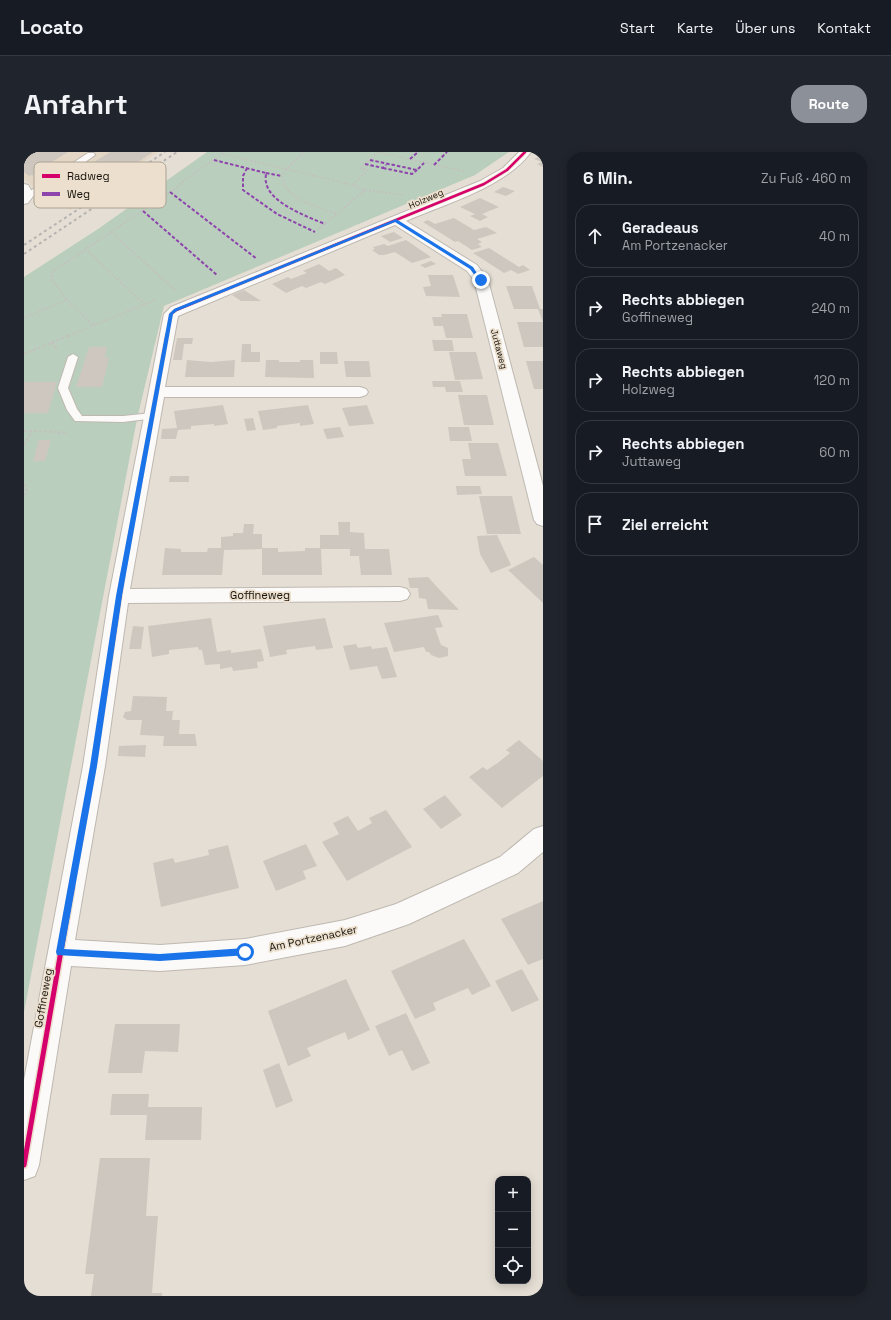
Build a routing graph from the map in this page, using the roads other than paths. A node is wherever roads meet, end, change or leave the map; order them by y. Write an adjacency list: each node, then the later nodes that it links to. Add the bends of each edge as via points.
1 (525, 152): 4 (street, Holzweg, via 507,170 484,184)
2 (91, 155): 3 (lane)
3 (81, 162)
4 (396, 220): 5 (street, Holzweg, via 176,310); 10 (street, Juttaweg, via 472,268 481,280)
5 (171, 304): 7 (street, Goffineweg)
6 (72, 357): 9 (lane, via 63,388 72,410 79,419 137,419)
7 (157, 392): 8 (street); 9 (street, Goffineweg)
8 (360, 392)
9 (152, 416): 12 (street, Goffineweg)
10 (543, 520)
11 (400, 594): 12 (street, Goffineweg)
12 (119, 596): 14 (street, Goffineweg, via 94,766)
13 (543, 837): 14 (street, Am Portzenacker, via 509,865 400,915 345,933 245,952 160,958)
14 (60, 952): 15 (street, Goffineweg)
15 (24, 1165)

